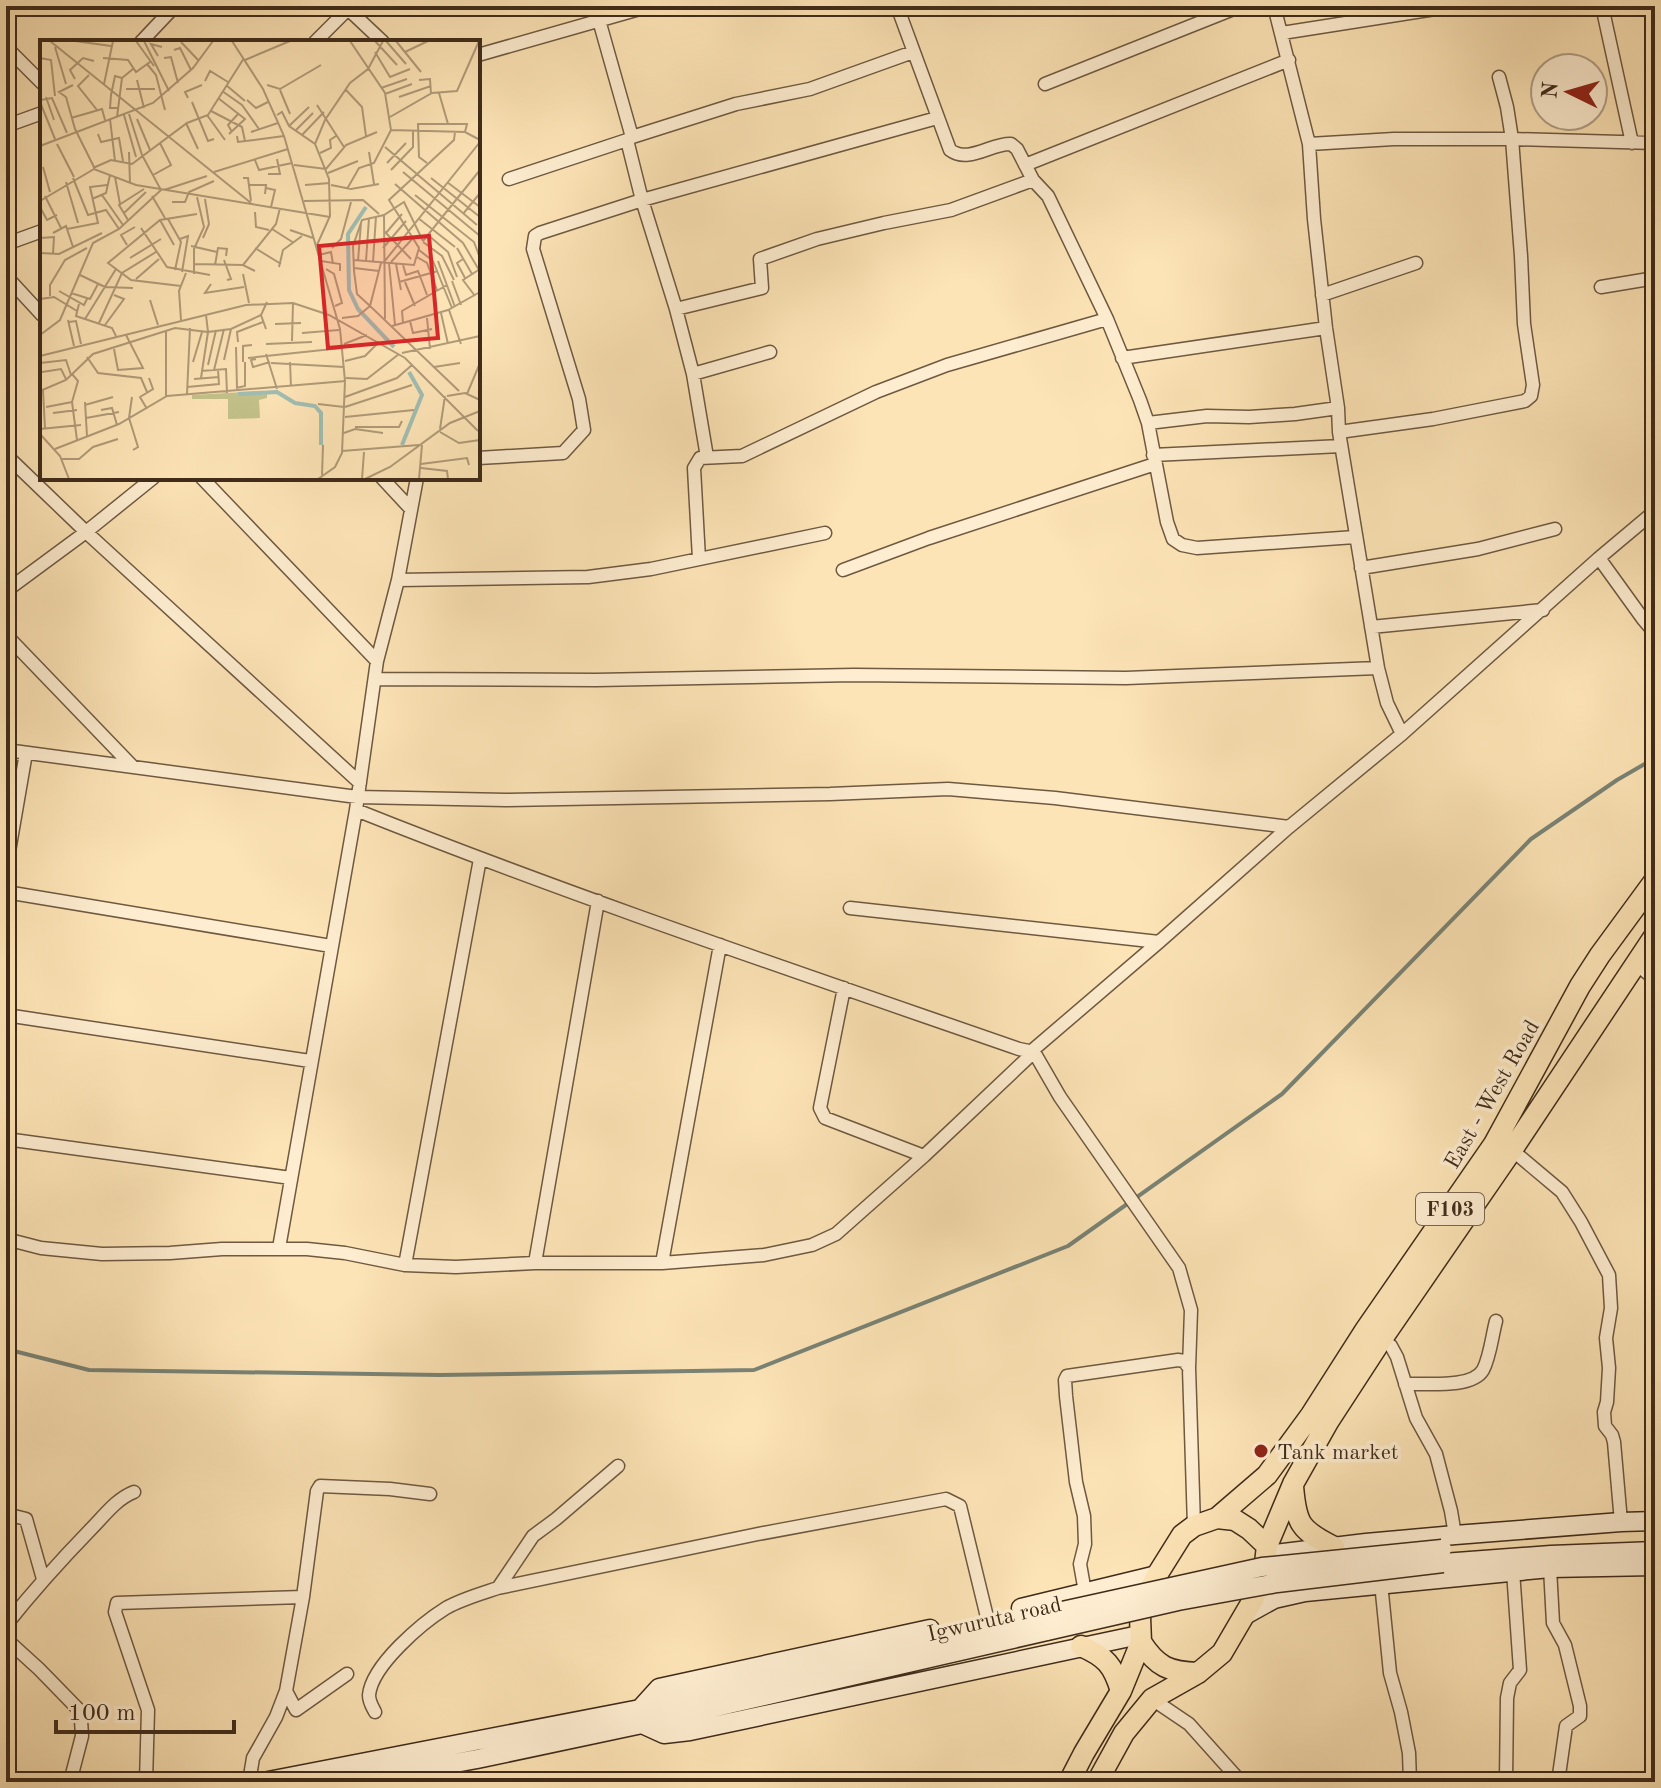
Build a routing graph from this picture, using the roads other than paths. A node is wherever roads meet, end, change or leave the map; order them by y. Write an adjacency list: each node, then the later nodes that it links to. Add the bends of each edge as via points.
1 (175, 6): 12 (street)
2 (595, 6): 10 (street)
3 (650, 6): 10 (street)
4 (897, 6): 16 (street)
5 (1241, 6): 21 (street)
6 (1274, 6): 11 (street)
7 (1454, 6): 11 (street)
8 (1602, 6): 27 (street)
9 (349, 7): 13 (street); 14 (street)
10 (600, 20): 17 (street); 25 (street)
11 (1282, 33): 18 (street)
12 (143, 40)
13 (317, 40)
14 (381, 40)
15 (6, 47): 20 (street)
16 (913, 52): 23 (street); 25 (street, via 810,89 736,104)
17 (480, 54)
18 (1289, 60): 29 (street); 30 (street)
19 (1499, 77): 26 (street)
20 (40, 81)
21 (1045, 84)
22 (40, 114): 24 (street)
23 (937, 118): 30 (street, via 954,153 1011,144); 33 (street)
24 (6, 126)
25 (630, 139): 31 (street); 33 (street)
26 (1512, 139): 27 (street); 29 (street); 50 (street, via 1531,396 1433,419)
27 (1632, 143): 28 (street)
28 (1655, 143)
29 (1309, 144): 40 (street)
30 (1025, 165): 32 (street)
31 (509, 179)
32 (1033, 180): 41 (street, via 951,210 817,239 760,259 762,288); 43 (street, via 1048,196)
33 (642, 200): 41 (street); 54 (street, via 540,233 533,240 584,430 563,453)
34 (40, 232): 35 (street)
35 (6, 244)
36 (1416, 263): 40 (street)
37 (6, 276): 42 (street)
38 (1655, 278): 39 (street)
39 (1601, 287)
40 (1322, 295): 44 (street)
41 (676, 309): 47 (street)
42 (40, 313)
43 (1107, 319): 46 (street); 53 (street, via 947,365 876,392 742,456)
44 (1326, 328): 46 (street); 48 (street)
45 (770, 352): 47 (street)
46 (1122, 358): 49 (street)
47 (693, 374): 53 (street)
48 (1338, 408): 49 (street); 50 (street)
49 (1148, 423): 55 (street)
50 (1339, 432): 51 (street)
51 (1341, 446): 55 (street); 65 (street)
52 (6, 455): 63 (street)
53 (707, 457): 67 (street, via 694,468)
54 (480, 458)
55 (1154, 459): 65 (street, via 1167,522 1173,539 1182,545); 69 (street)
56 (151, 480): 63 (street)
57 (204, 480): 76 (street)
58 (384, 480): 60 (street)
59 (417, 480): 60 (street)
60 (410, 508): 70 (street)
61 (1655, 511): 66 (street)
62 (1555, 529): 68 (street, via 1478,549)
63 (86, 532): 71 (street); 83 (street)
64 (825, 533): 67 (street)
65 (1355, 537): 68 (street)
66 (1599, 558): 72 (street); 74 (street)
67 (699, 559): 70 (street, via 588,577)
68 (1361, 568): 73 (street)
69 (843, 570)
70 (398, 580): 76 (street)
71 (6, 591)
72 (1543, 610): 73 (street); 79 (street)
73 (1371, 627): 77 (street)
74 (1655, 633)
75 (6, 635): 82 (street)
76 (377, 661): 78 (street)
77 (1378, 668): 78 (street, via 1126,678); 79 (street)
78 (375, 679): 83 (street)
79 (1402, 734): 85 (street)
80 (6, 750): 81 (street)
81 (26, 753): 82 (street); 87 (street)
82 (133, 767): 84 (street)
83 (360, 783): 84 (street)
84 (357, 804): 85 (street, via 948,789); 86 (street); 95 (street)
85 (1289, 827): 93 (street)
86 (480, 859): 90 (street); 111 (street)
87 (6, 869)
88 (1655, 880): 108 (main road, East - West Road / F103, via 1580,986)
89 (6, 892): 95 (street)
90 (598, 901): 94 (street); 109 (street)
91 (850, 908): 93 (street)
92 (1655, 935): 96 (main road, East - West Road / F103)
93 (1159, 942): 100 (street)
94 (720, 945): 98 (street); 110 (street)
95 (331, 946): 101 (street)
96 (1636, 964): 97 (street); 103 (main road, East - West Road / F103)
97 (1655, 979)
98 (844, 988): 100 (street); 104 (street, via 821,1113)
99 (6, 1015): 101 (street)
100 (1034, 1052): 104 (street); 114 (street, via 1179,1268 1191,1310)
101 (310, 1061): 105 (street)
102 (6, 1139): 105 (street)
103 (1512, 1150): 108 (main road, East - West Road / F103); 123 (street, via 1562,1192 1609,1275 1604,1412 1614,1442)
104 (924, 1156): 110 (street, via 821,1242 764,1255)
105 (291, 1178): 107 (street)
106 (6, 1239): 107 (street, via 102,1254)
107 (279, 1248): 111 (street)
108 (1432, 1250): 113 (main road, East - West Road / F103); 121 (main road, East - West Road / F103, via 1366,1329 1267,1475)
109 (535, 1263): 110 (street); 111 (street)
110 (662, 1263)
111 (405, 1265)
112 (1496, 1321): 115 (street, via 1484,1368 1473,1380)
113 (1382, 1339): 115 (street, via 1391,1346); 117 (main road, East - West Road / F103)
114 (1189, 1368): 124 (street); 138 (street, via 1178,1360 1065,1380 1084,1516 1080,1564)
115 (1405, 1384): 126 (street, via 1436,1454)
116 (618, 1466): 137 (street, via 533,1536)
117 (1293, 1484): 127 (main road, via 1302,1525); 128 (main road, East - West Road / F103)
118 (134, 1492): 135 (street, via 116,1503)
119 (430, 1494): 139 (street, via 320,1486)
120 (6, 1514): 135 (street, via 28,1522)
121 (1217, 1518): 124 (main road); 128 (main road, via 1249,1529)
122 (1655, 1521): 123 (main road)
123 (1621, 1522): 126 (main road)
124 (1194, 1526): 134 (main road, via 1182,1535)
125 (1655, 1534): 130 (main road, Igwuruta road, via 1590,1536)
126 (1455, 1535): 127 (main road)
127 (1334, 1547): 128 (main road)
128 (1266, 1551): 140 (main road, via 1264,1572)
129 (1655, 1551): 130 (main road, Igwuruta road)
130 (1442, 1556): 152 (main road, Igwuruta road, bridge, via 1046,1623)
131 (1655, 1566): 132 (main road)
132 (1550, 1568): 133 (main road); 163 (street, via 1553,1623 1565,1645 1580,1706 1580,1716 1566,1726)
133 (1513, 1571): 136 (main road); 153 (street, via 1520,1670 1507,1698)
134 (1157, 1575): 138 (main road); 143 (main road, via 1140,1617)
135 (43, 1579): 142 (street)
136 (1381, 1583): 140 (main road, via 1274,1599); 162 (street, via 1390,1673 1409,1753)
137 (498, 1588): 141 (street, via 946,1499 960,1506); 151 (street, via 446,1608 390,1655 371,1686)
138 (1085, 1592): 141 (main road)
139 (303, 1597): 148 (street); 155 (street, via 114,1606 148,1710)
140 (1245, 1615): 146 (main road, via 1222,1653)
141 (987, 1617): 152 (main road, via 659,1688)
142 (6, 1625)
143 (1140, 1638): 145 (main road); 146 (main road, via 1162,1666); 149 (main road)
144 (6, 1639): 154 (street, via 78,1709 82,1736)
145 (1081, 1646): 149 (main road, via 1108,1662); 152 (main road, via 690,1731 664,1734)
146 (1198, 1673): 150 (main road)
147 (347, 1674): 148 (street, via 296,1710)
148 (286, 1691): 156 (street, via 253,1758)
149 (1121, 1691): 159 (main road)
150 (1152, 1699): 160 (main road, via 1124,1733); 161 (street, via 1189,1724)
151 (375, 1712)
152 (641, 1716): 157 (main road, Igwuruta road); 158 (main road, Igwuruta road, via 477,1759)
153 (1506, 1781)
154 (70, 1782)
155 (146, 1782)
156 (249, 1782)
157 (263, 1782)
158 (351, 1782)
159 (1069, 1782)
160 (1097, 1782)
161 (1241, 1782)
162 (1410, 1782)
163 (1558, 1782)

